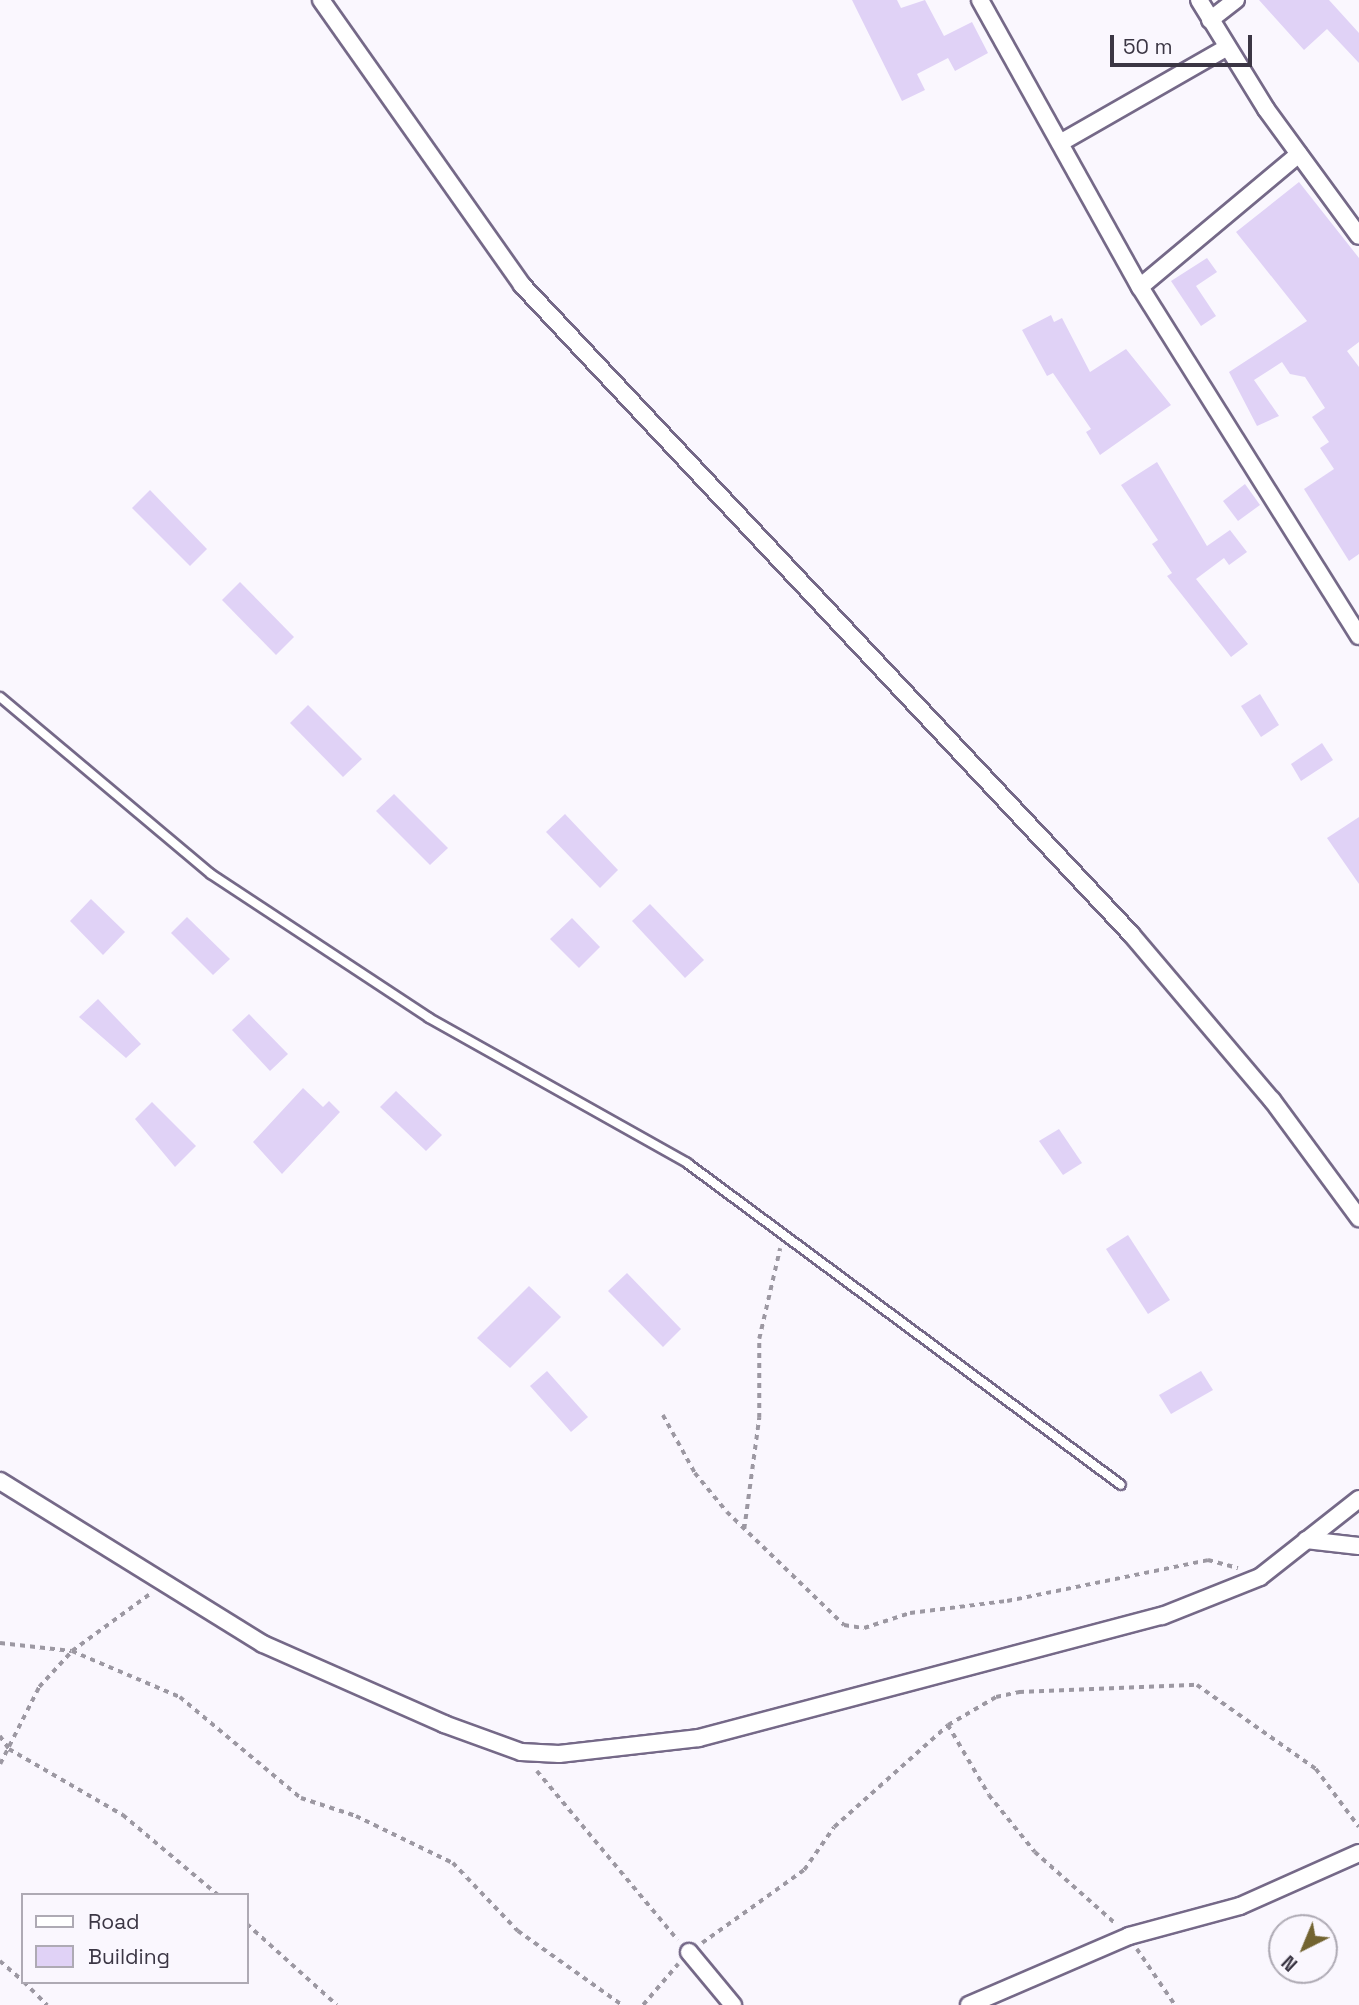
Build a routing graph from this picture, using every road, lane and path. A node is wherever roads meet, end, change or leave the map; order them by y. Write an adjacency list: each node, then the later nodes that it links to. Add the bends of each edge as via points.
1 (321, 0): 13 (street, via 522,285 1131,934 1272,1100)
2 (980, 0): 7 (street)
3 (1199, 0): 5 (street)
4 (1236, 0): 5 (street)
5 (1210, 20): 6 (street)
6 (1226, 48): 7 (street); 8 (street)
7 (1060, 143): 10 (street)
8 (1299, 154): 9 (street); 10 (street)
9 (1359, 236)
10 (1140, 287): 11 (street)
11 (1359, 636)
12 (0, 697): 14 (lane, via 211,874 429,1018 687,1163)
13 (1359, 1218)
14 (784, 1231): 17 (lane); 19 (path, via 759,1339 759,1418)
15 (663, 1415): 19 (path, via 695,1473)
16 (0, 1481): 23 (street)
17 (1121, 1485)
18 (1359, 1499): 20 (street)
19 (744, 1529): 22 (path, via 828,1615 864,1628 910,1614 994,1604 1208,1560)
20 (1306, 1540): 21 (street); 29 (street, via 1260,1577 1161,1616 699,1738 559,1754)
21 (1359, 1546)
22 (1227, 1563)
23 (162, 1583): 25 (path); 29 (street, via 263,1644)
24 (0, 1643): 25 (path)
25 (72, 1651): 28 (path, via 39,1687); 42 (path, via 180,1697 301,1798 356,1816 453,1863 518,1931)
26 (948, 1725): 31 (path, via 996,1697 1019,1692 1198,1685 1316,1769); 35 (path, via 989,1795 1035,1852); 36 (path, via 834,1828 804,1870)
27 (0, 1736): 28 (path)
28 (9, 1749): 30 (path); 33 (path, via 123,1815)
29 (521, 1752): 36 (path)
30 (0, 1764)
31 (1359, 1827)
32 (1359, 1853): 35 (street, via 1240,1906)
33 (216, 1893)
34 (248, 1925): 41 (path)
35 (1129, 1936): 45 (street); 46 (path)
36 (689, 1952): 43 (path); 44 (street)
37 (0, 1961): 38 (path)
38 (21, 1979)
39 (26, 1984): 40 (path)
40 (47, 2005)
41 (337, 2005)
42 (622, 2005)
43 (643, 2005)
44 (733, 2005)
45 (970, 2005)
46 (1175, 2005)

